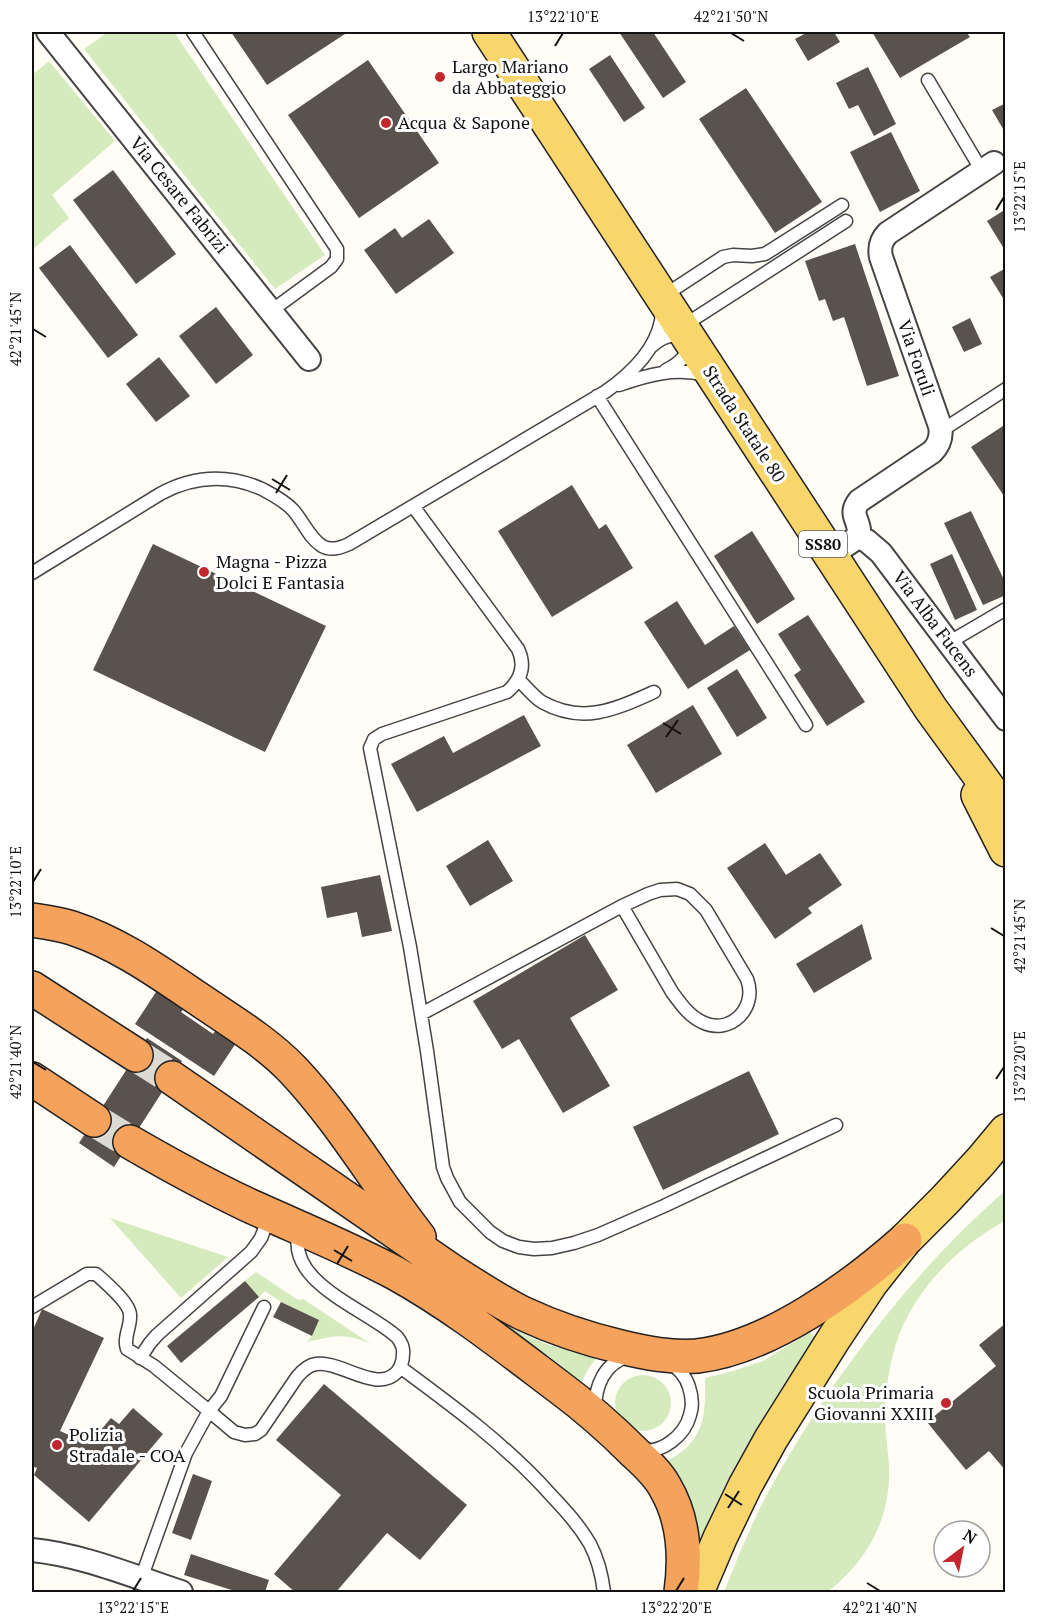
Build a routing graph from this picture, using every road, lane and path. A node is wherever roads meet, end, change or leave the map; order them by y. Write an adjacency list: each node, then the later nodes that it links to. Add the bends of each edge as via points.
1 (49, 32): 9 (street, Via Cesare Fabrizi)
2 (193, 32): 9 (lane, via 337,249 332,267)
3 (489, 32): 8 (main road, Strada Statale 80 / SS80)
4 (928, 80): 5 (lane)
5 (988, 167): 17 (street, Via Foruli, via 888,233 880,248)
6 (842, 205): 8 (lane, via 768,252 723,257)
7 (846, 221): 10 (lane)
8 (662, 297): 10 (main road, Strada Statale 80 / SS80); 11 (lane, via 660,323)
9 (271, 311): 12 (street, Via Cesare Fabrizi)
10 (686, 334): 11 (lane, via 668,337); 13 (lane, via 690,345 686,355); 14 (main road, Strada Statale 80 / SS80)
11 (647, 351): 16 (lane, via 620,381)
12 (309, 360)
13 (660, 373): 14 (lane, via 687,371); 16 (lane)
14 (715, 379): 20 (main road, Strada Statale 80 / SS80)
15 (1005, 389): 17 (lane)
16 (601, 394): 18 (lane); 28 (lane)
17 (941, 431): 19 (street, via 932,452 856,503)
18 (413, 506): 21 (lane, via 341,548 329,548 318,543 293,510 274,496 230,479 202,479 160,494); 24 (lane, via 518,649 523,664)
19 (858, 537): 20 (street); 23 (street, Via Alba Fucens, via 881,553)
20 (830, 556): 26 (main road, Strada Statale 80 / SS80)
21 (32, 573)
22 (1005, 609): 23 (lane)
23 (948, 642): 27 (street, Via Alba Fucens)
24 (519, 680): 25 (lane, via 540,702 584,714 620,708); 34 (lane, via 507,692 382,734 372,743 370,753)
25 (654, 692)
26 (931, 709): 29 (main road, Strada Statale 80 / SS80); 30 (main road)
27 (1005, 719)
28 (806, 725)
29 (1005, 812)
30 (1005, 850)
31 (622, 906): 31 (lane, via 672,889 697,899 747,979 750,997 742,1014 726,1024 713,1026 691,1015 672,992); 34 (lane)
32 (32, 920): 47 (highway, via 78,930 126,952 272,1051 329,1112 423,1243)
33 (32, 988): 35 (highway)
34 (420, 1014): 39 (lane, via 447,1178 460,1202 479,1222 503,1241 519,1247 552,1248 598,1235)
35 (136, 1055)
36 (172, 1078): 47 (highway)
37 (32, 1079): 38 (highway)
38 (94, 1120)
39 (836, 1125)
40 (1005, 1131): 43 (main road)
41 (130, 1142): 44 (highway)
42 (1005, 1160): 43 (main road)
43 (945, 1200): 46 (main road)
44 (270, 1215): 45 (highway); 51 (lane, via 251,1252 157,1335)
45 (301, 1228): 52 (lane, via 297,1248 310,1275 394,1334 403,1351); 54 (highway, via 394,1273 441,1301)
46 (905, 1240): 50 (highway, via 848,1285 762,1337 698,1356); 61 (main road, via 865,1292 771,1439 720,1538)
47 (452, 1271): 50 (highway, via 544,1323)
48 (264, 1306): 53 (lane, via 221,1396)
49 (32, 1307): 51 (lane, via 87,1275 96,1274 128,1307 126,1347)
50 (650, 1354): 54 (lane, via 624,1357 610,1366 600,1380); 55 (lane, via 670,1362 681,1372 689,1385 690,1415 674,1440 660,1448)
51 (140, 1358): 53 (lane)
52 (400, 1367): 53 (lane, via 391,1376 379,1379 341,1367 312,1365 300,1373 261,1430 252,1435 234,1432); 59 (lane, via 512,1455 564,1509 598,1562)
53 (209, 1412): 57 (lane, via 186,1454)
54 (594, 1416): 55 (highway)
55 (631, 1449): 60 (highway, via 664,1485 674,1504 683,1541)
56 (32, 1550): 57 (street, via 77,1558)
57 (141, 1579): 58 (street)
58 (181, 1593)
59 (604, 1593)
60 (681, 1593)
61 (697, 1593)

